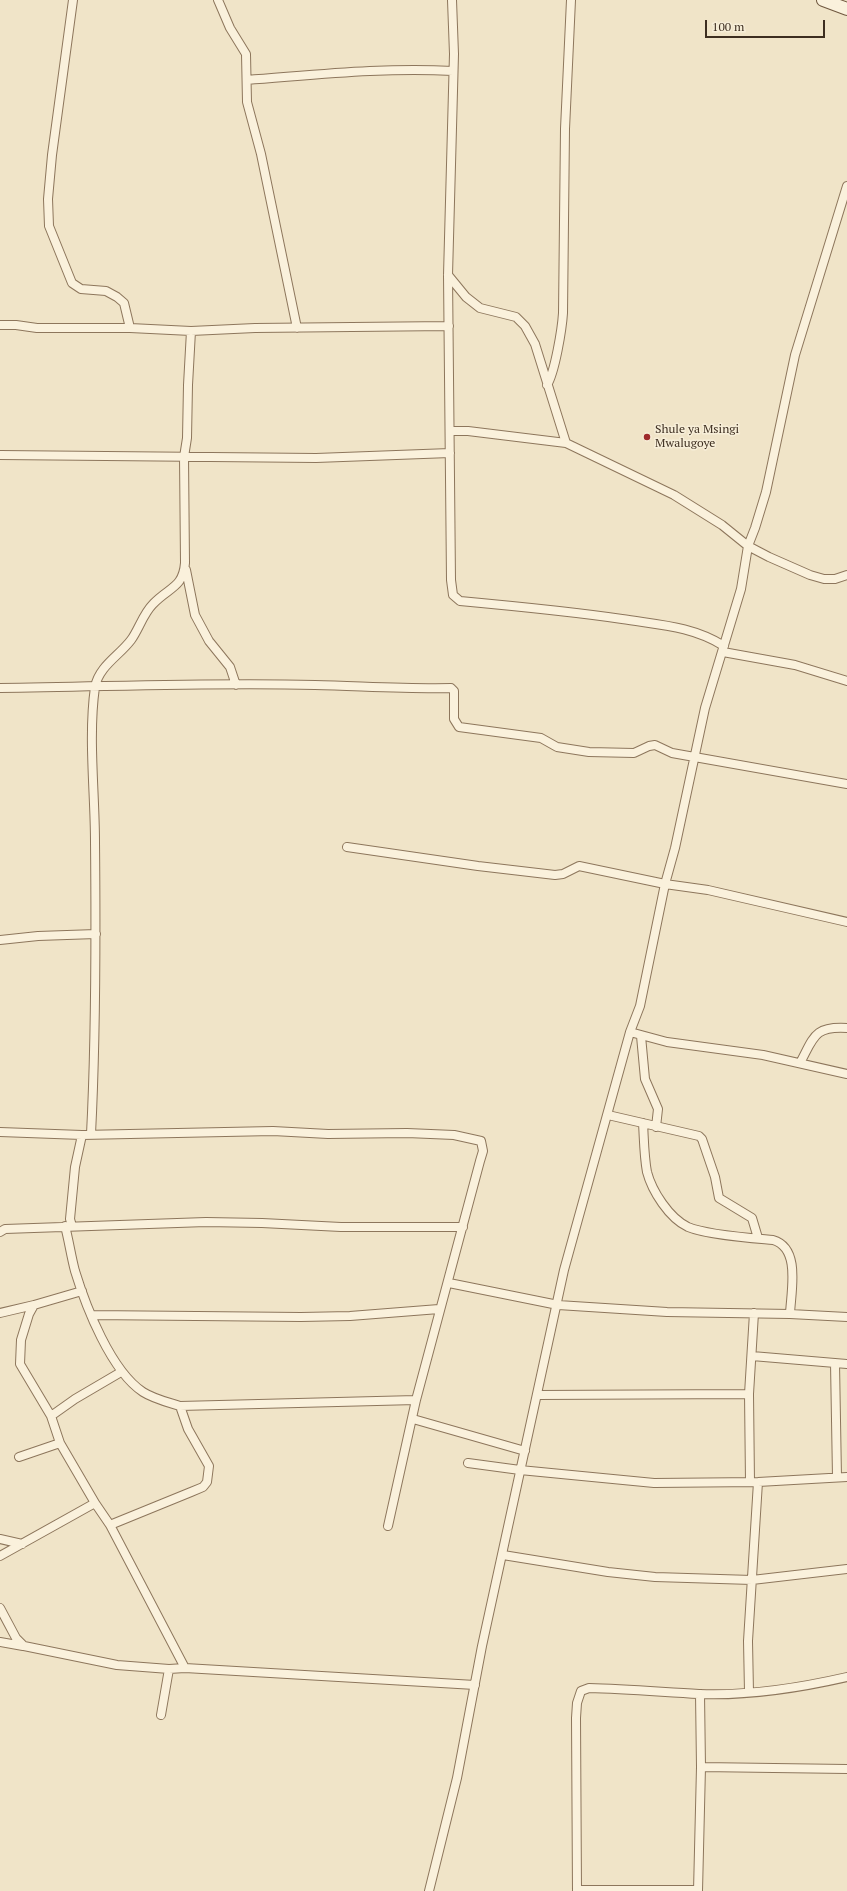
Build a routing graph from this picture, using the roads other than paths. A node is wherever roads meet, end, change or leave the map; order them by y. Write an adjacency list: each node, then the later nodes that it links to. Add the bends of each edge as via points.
1 (73, 0): 13 (street, via 51,168 49,226 72,282 81,289 106,291 117,296 124,303)
2 (218, 0): 8 (street, via 230,28 246,54)
3 (452, 0): 7 (street)
4 (571, 0): 16 (street, via 565,129 563,321)
5 (823, 0): 6 (street)
6 (847, 8)
7 (453, 71): 8 (street, via 362,71); 10 (street)
8 (247, 80): 14 (street, via 247,102 263,162)
9 (847, 186): 22 (street, via 795,355 766,492)
10 (448, 275): 12 (street); 16 (street, via 480,308 516,317 525,326 535,344)
11 (0, 325): 13 (street, via 37,328)
12 (449, 326): 14 (street); 17 (street)
13 (130, 328): 15 (street)
14 (297, 328): 15 (street)
15 (192, 331): 21 (street)
16 (547, 385): 18 (street)
17 (450, 431): 18 (street); 19 (street)
18 (566, 443): 22 (street, via 674,495 722,525)
19 (450, 453): 21 (street, via 316,458); 25 (street, via 451,580 455,598 460,601 571,611 681,628 700,633)
20 (0, 455): 21 (street)
21 (184, 457): 23 (street)
22 (748, 546): 24 (street, via 824,580); 25 (street, via 741,589)
23 (185, 567): 27 (street, via 195,615 209,642 230,667); 28 (street, via 181,581 149,608 131,640 101,672)
24 (847, 575)
25 (724, 649): 26 (street, via 795,665); 30 (street, via 705,708)
26 (847, 681)
27 (236, 685): 28 (street); 30 (street, via 451,688 454,691 454,719 459,727 541,738 557,747 589,752 634,753 655,745 672,753)
28 (96, 686): 29 (street); 35 (street, via 92,727)
29 (0, 688)
30 (695, 757): 31 (street); 33 (street)
31 (847, 784)
32 (347, 847): 33 (street, via 555,875 579,866)
33 (665, 884): 34 (street, via 708,890); 38 (street, via 640,1006)
34 (847, 922)
35 (96, 934): 36 (street); 46 (street)
36 (0, 940)
37 (847, 1028): 40 (street, via 833,1027 821,1030 812,1040)
38 (630, 1032): 39 (street); 42 (street)
39 (642, 1036): 40 (street); 44 (street, via 645,1079 658,1109)
40 (800, 1063): 41 (street)
41 (847, 1074)
42 (608, 1115): 43 (street); 55 (street, via 574,1232)
43 (643, 1123): 44 (street); 51 (street, via 645,1159 652,1186 679,1222 705,1231)
44 (656, 1127): 51 (street, via 699,1136 702,1139 719,1198 752,1218)
45 (0, 1132): 47 (street)
46 (91, 1134): 47 (street); 49 (street, via 273,1131 328,1134 407,1133 454,1135 476,1139 481,1141 483,1151)
47 (82, 1135): 48 (street, via 77,1151)
48 (68, 1226): 49 (street, via 206,1222 341,1227); 50 (street); 53 (street)
49 (463, 1227): 52 (street)
50 (0, 1232)
51 (758, 1238): 59 (street, via 780,1242 790,1256)
52 (448, 1283): 55 (street); 56 (street)
53 (82, 1291): 54 (street); 60 (street)
54 (34, 1305): 57 (street); 70 (street, via 21,1340 19,1360)
55 (558, 1305): 58 (street, via 667,1312); 67 (street)
56 (439, 1309): 60 (street, via 301,1317); 68 (street)
57 (0, 1313)
58 (754, 1313): 59 (street); 62 (street)
59 (790, 1314): 61 (street)
60 (91, 1315): 65 (street)
61 (847, 1317)
62 (752, 1356): 63 (street); 66 (street)
63 (835, 1363): 64 (street); 77 (street)
64 (847, 1364)
65 (121, 1372): 69 (street, via 143,1392); 70 (street)
66 (749, 1394): 67 (street); 79 (street)
67 (538, 1395): 73 (street)
68 (416, 1400): 69 (street); 71 (street)
69 (180, 1406): 81 (street, via 188,1429 208,1464 207,1482 203,1487)
70 (51, 1416): 72 (street)
71 (413, 1419): 73 (street); 82 (street)
72 (60, 1443): 74 (street); 80 (street)
73 (525, 1451): 76 (street)
74 (19, 1457)
75 (468, 1463): 76 (street)
76 (520, 1470): 79 (street, via 654,1483); 85 (street)
77 (837, 1477): 78 (street); 79 (street)
78 (847, 1477)
79 (754, 1482): 88 (street)
80 (94, 1504): 81 (street); 84 (street)
81 (110, 1525): 92 (street)
82 (388, 1526)
83 (0, 1539): 84 (street)
84 (22, 1544): 86 (street)
85 (503, 1555): 88 (street, via 655,1577); 95 (street)
86 (0, 1556)
87 (847, 1569): 88 (street)
88 (752, 1580): 96 (street, via 748,1640)
89 (0, 1608): 91 (street, via 16,1638)
90 (0, 1642): 91 (street)
91 (24, 1646): 93 (street, via 117,1665)
92 (185, 1668): 93 (street); 95 (street)
93 (169, 1669): 98 (street)
94 (847, 1677): 96 (street, via 783,1689)
95 (475, 1685): 103 (street, via 457,1778)
96 (749, 1692): 97 (street)
97 (700, 1694): 99 (street); 101 (street, via 589,1688 579,1693 576,1718)
98 (161, 1715)
99 (701, 1767): 100 (street); 102 (street)
100 (847, 1769)
101 (577, 1890): 102 (street)
102 (698, 1890)
103 (429, 1891)

